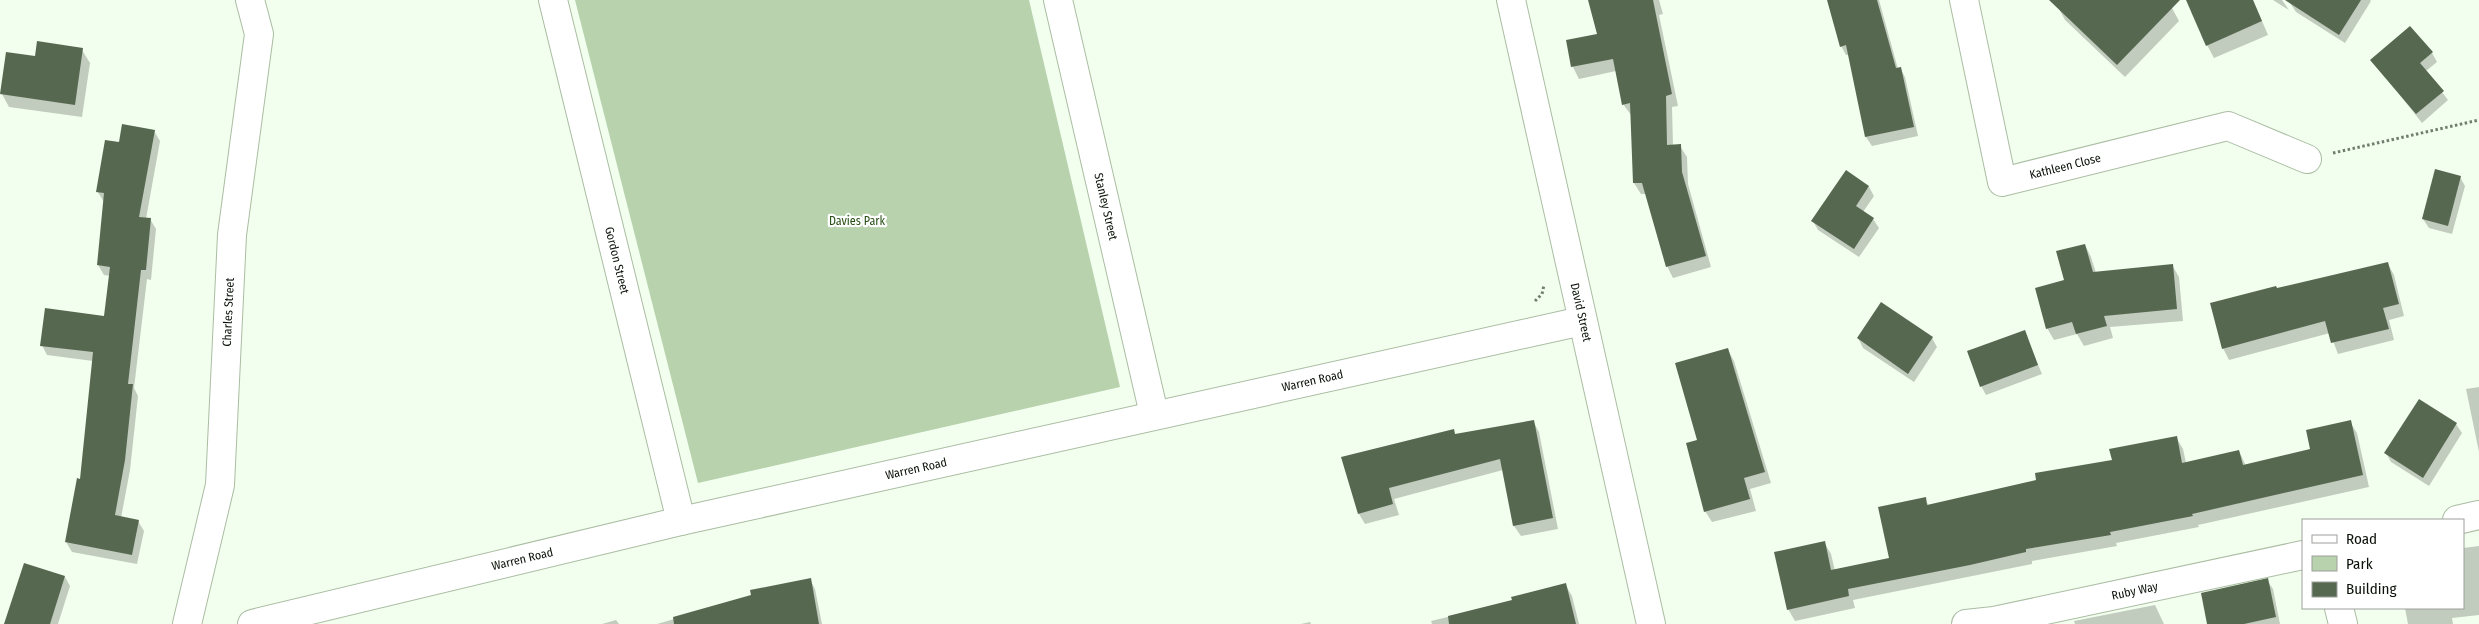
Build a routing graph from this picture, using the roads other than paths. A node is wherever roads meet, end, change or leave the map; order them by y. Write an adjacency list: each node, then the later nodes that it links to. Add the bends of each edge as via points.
1 (250, 0): 15 (street, Charles Street, via 259,34 232,234 220,485)
2 (553, 0): 11 (street, Gordon Street)
3 (1058, 0): 8 (street, Stanley Street)
4 (1511, 0): 7 (street, David Street)
5 (1964, 0): 6 (street, Kathleen Close, via 2002,182 2228,126)
6 (2307, 158)
7 (1582, 321): 8 (street, Warren Road); 17 (street, David Street)
8 (1154, 414): 11 (street, Warren Road)
9 (2479, 515): 10 (street)
10 (2461, 519)
11 (680, 521): 16 (street, Warren Road)
12 (2302, 555): 14 (street, Ruby Way)
13 (2339, 609): 19 (street)
14 (1994, 623): 18 (street, Ruby Way)
15 (187, 624)
16 (252, 624)
17 (1651, 624)
18 (1966, 624)
19 (2343, 624)

